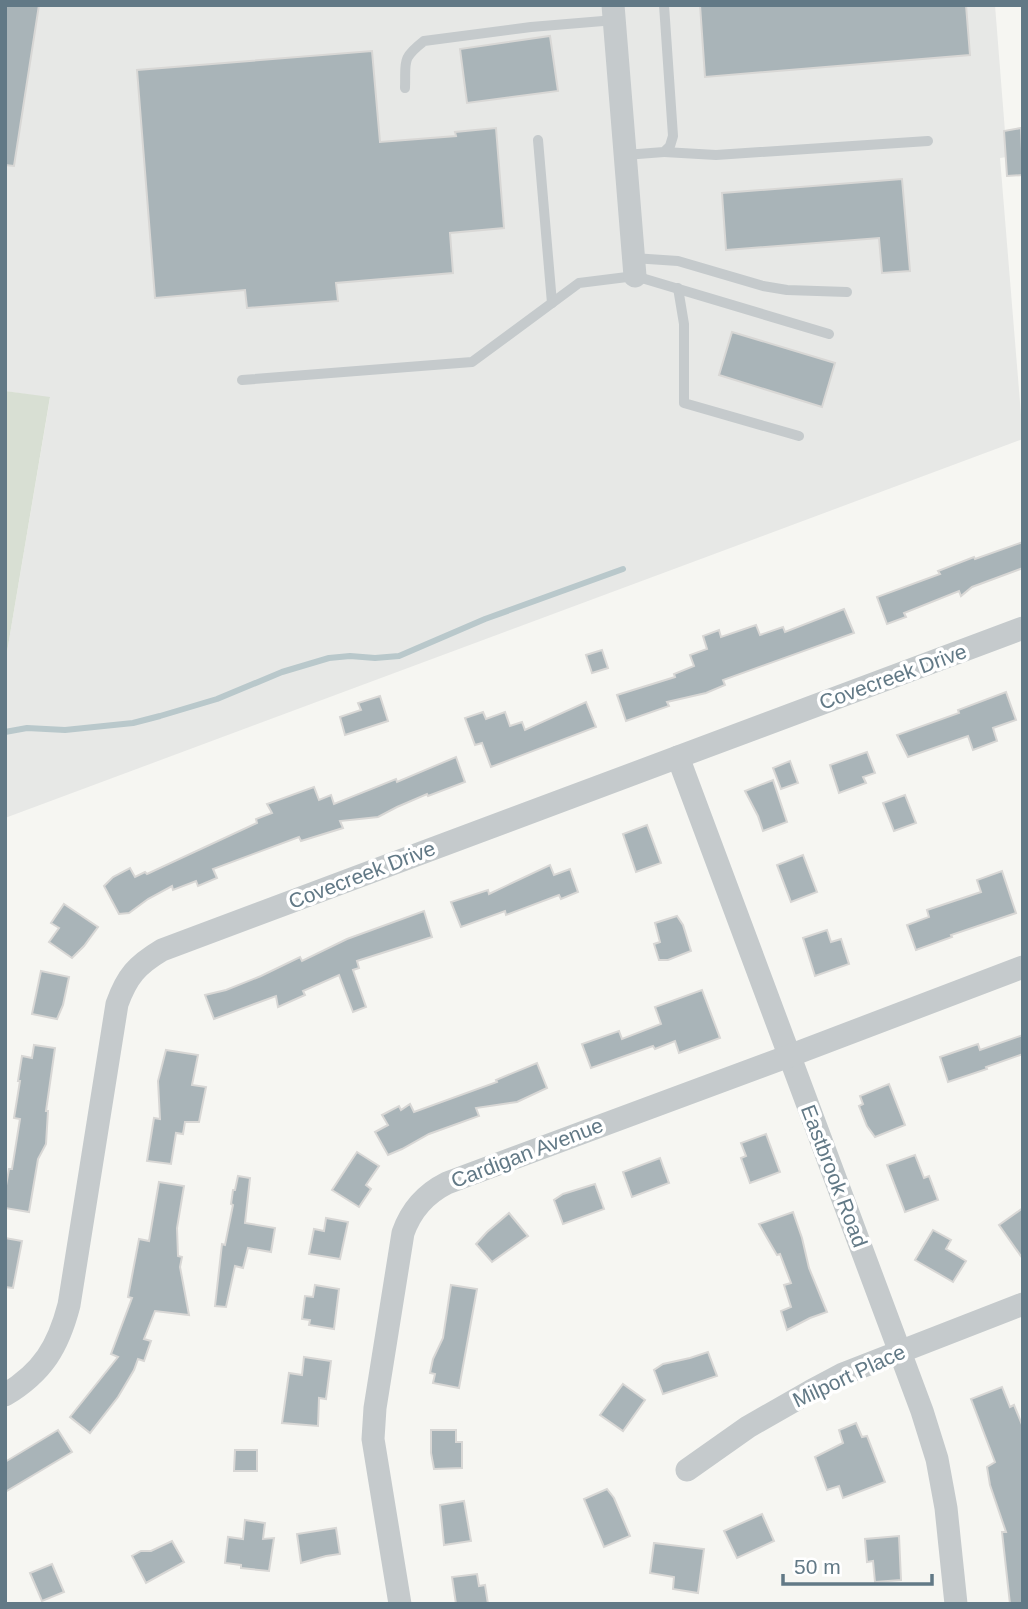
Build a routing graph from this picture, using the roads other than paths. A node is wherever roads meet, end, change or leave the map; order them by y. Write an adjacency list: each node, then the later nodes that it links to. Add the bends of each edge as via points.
1 (664, 5): 6 (lane, via 673,136)
2 (614, 13): 3 (lane, via 424,41 406,58); 7 (street)
3 (405, 88)
4 (538, 140): 11 (lane)
5 (928, 141): 6 (lane, via 716,155)
6 (664, 152): 7 (lane)
7 (625, 155): 8 (street)
8 (634, 267): 9 (lane); 10 (lane, via 678,261 763,286); 11 (lane, via 579,283)
9 (678, 288): 12 (lane); 14 (lane, via 684,324 684,402)
10 (847, 292)
11 (552, 303): 13 (lane, via 472,362)
12 (828, 334)
13 (242, 380)
14 (799, 436)
15 (1023, 628): 16 (street, Covecreek Drive)
16 (678, 757): 18 (street, Eastbrook Road); 21 (street, Covecreek Drive, via 144,960 124,984 117,1004 62,1331 34,1374)
17 (1023, 967): 18 (street, Cardigan Avenue)
18 (789, 1056): 20 (street, Eastbrook Road); 23 (street, Cardigan Avenue, via 447,1183 412,1212 403,1233 373,1439)
19 (1023, 1304): 20 (street, Milport Place)
20 (899, 1352): 22 (street, Milport Place, via 811,1391); 24 (street, Eastbrook Road, via 937,1459)
21 (5, 1395)
22 (687, 1470)
23 (396, 1603)
24 (956, 1604)

